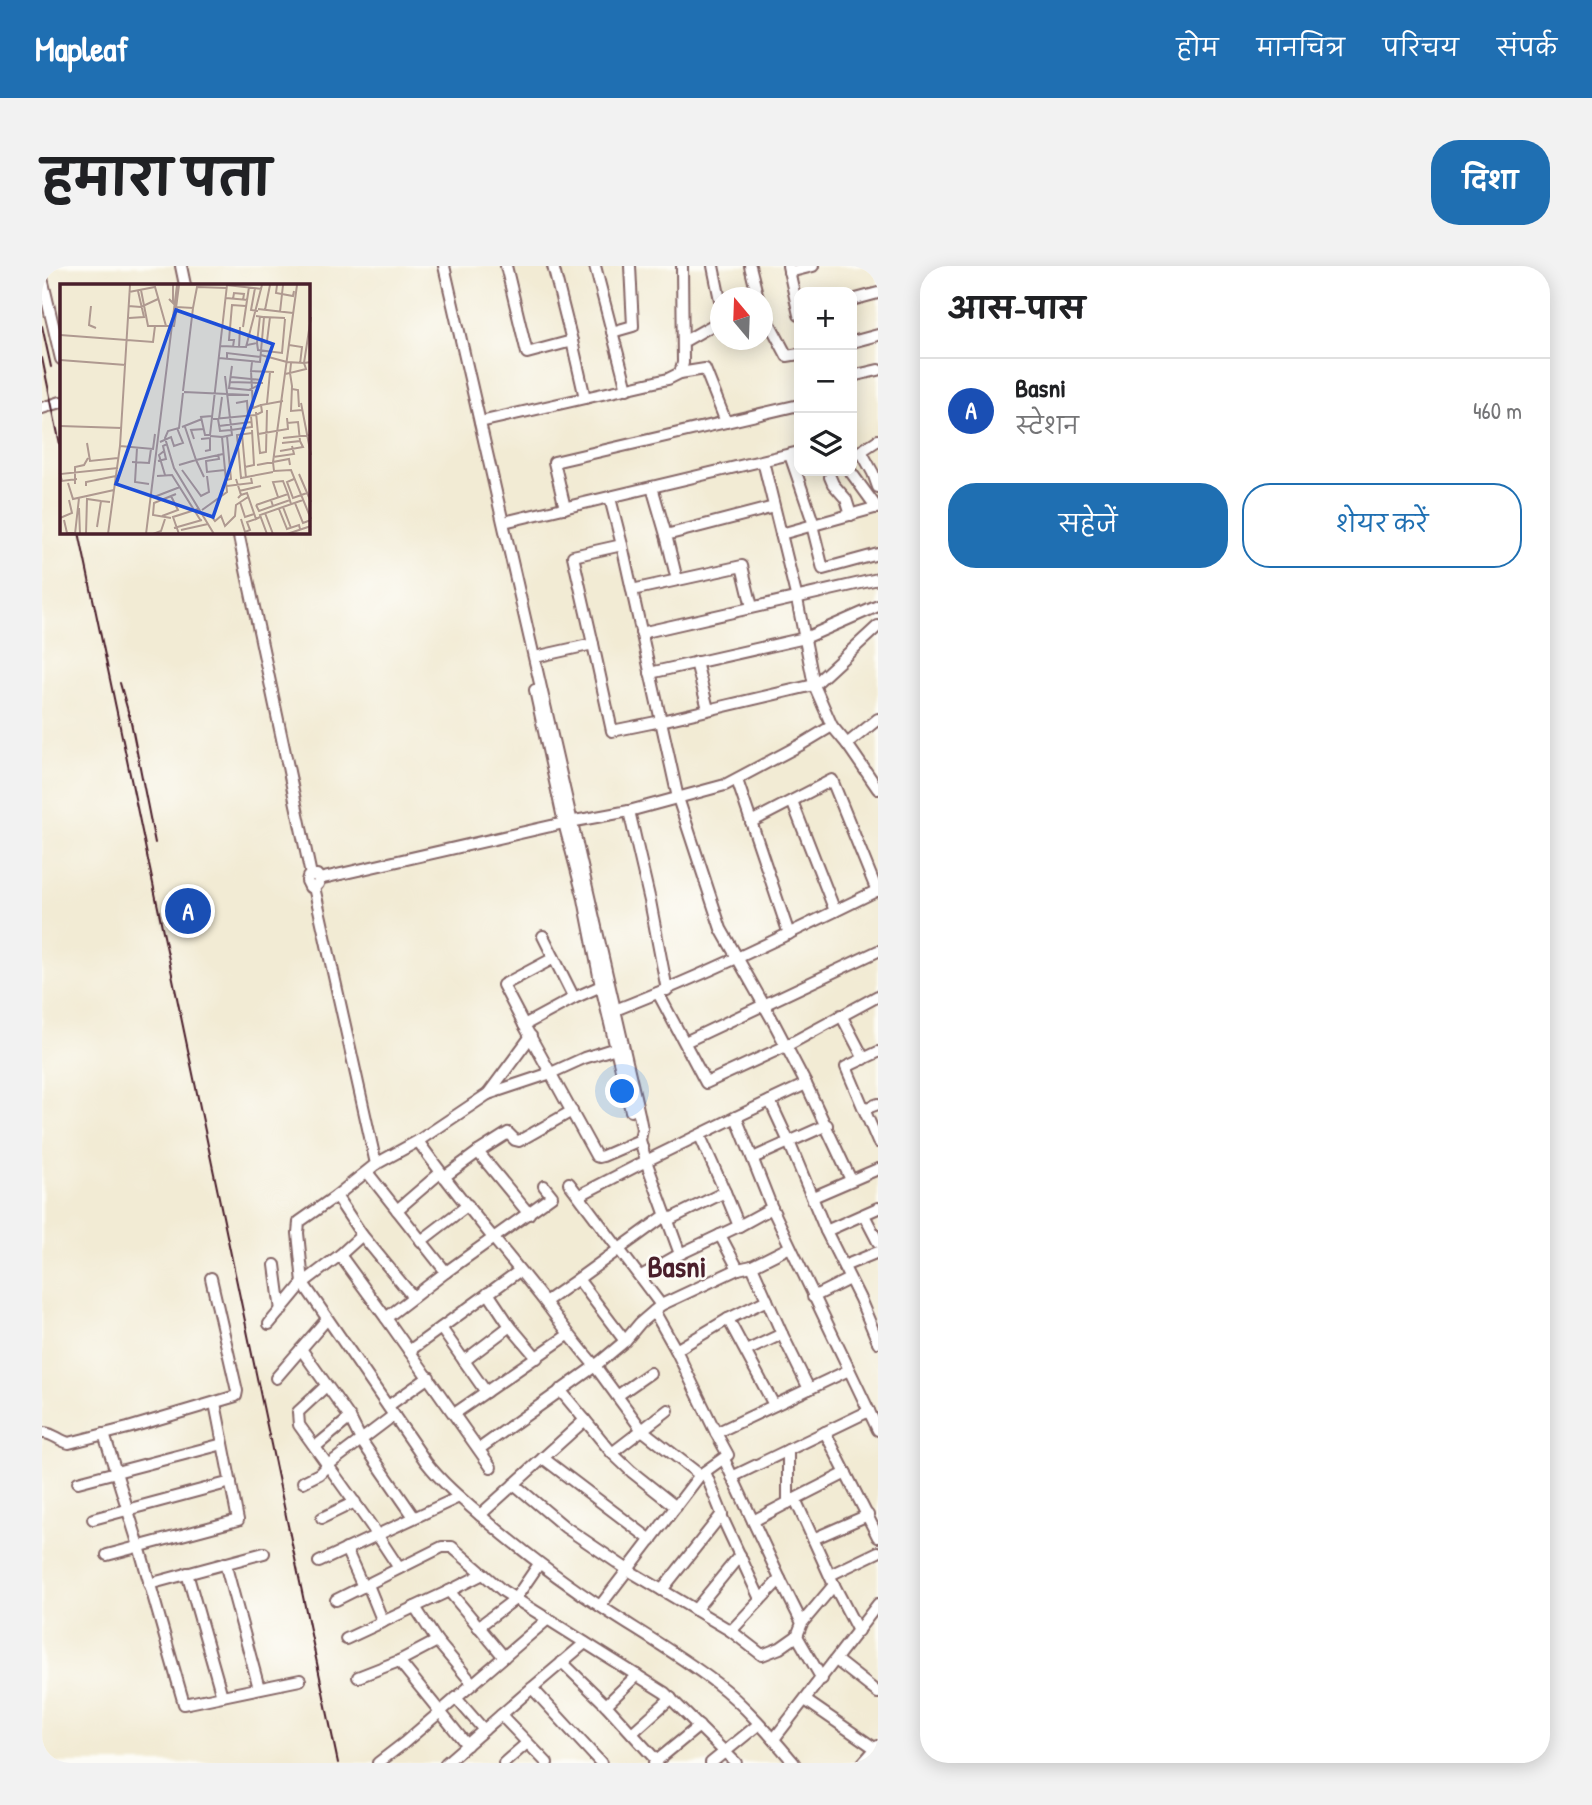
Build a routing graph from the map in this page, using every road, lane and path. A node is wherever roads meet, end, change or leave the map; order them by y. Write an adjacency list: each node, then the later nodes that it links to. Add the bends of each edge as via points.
1 (181, 266): 14 (street)
2 (438, 266): 74 (street)
3 (444, 266): 37 (street)
4 (506, 266): 24 (street, via 527,353)
5 (554, 266): 24 (street)
6 (595, 266): 22 (street)
7 (630, 266): 22 (street, via 633,326)
8 (682, 266): 26 (street)
9 (713, 266): 15 (street)
10 (750, 266): 16 (street)
11 (813, 266): 12 (street)
12 (788, 269): 18 (street)
13 (42, 278): 27 (street)
14 (185, 284)
15 (717, 287)
16 (755, 287)
17 (878, 293): 19 (street)
18 (794, 294)
19 (857, 299)
20 (710, 327): 26 (street)
21 (773, 330): 28 (street, via 787,356)
22 (612, 332): 32 (street)
23 (878, 335): 25 (street)
24 (572, 341): 33 (street)
25 (857, 341)
26 (683, 342): 30 (street)
27 (60, 355)
28 (794, 355)
29 (878, 370): 31 (street)
30 (680, 373): 32 (street); 38 (street, via 705,369)
31 (857, 375)
32 (627, 388): 33 (street)
33 (585, 398): 37 (street)
34 (60, 402): 36 (street)
35 (794, 406): 38 (street)
36 (42, 408)
37 (480, 422): 54 (street)
38 (726, 422): 52 (street, via 554,462)
39 (878, 440): 41 (street)
40 (794, 453): 43 (street)
41 (857, 453)
42 (857, 455): 47 (street)
43 (763, 461): 48 (street); 50 (street)
44 (801, 476): 55 (street)
45 (854, 476): 51 (street)
46 (830, 477): 53 (street)
47 (878, 486)
48 (652, 487): 49 (street); 58 (street)
49 (610, 498): 52 (street); 59 (street)
50 (774, 507): 57 (street); 58 (street)
51 (878, 507): 53 (street)
52 (565, 508): 54 (street)
53 (851, 515): 55 (street)
54 (504, 523): 71 (street)
55 (813, 525): 57 (street); 60 (street, via 822,569)
56 (238, 534): 88 (street)
57 (781, 534): 64 (street)
58 (666, 535): 62 (street)
59 (622, 545): 63 (street); 70 (street, via 573,556)
60 (878, 554)
61 (878, 579): 64 (street)
62 (677, 580): 63 (street); 66 (street, via 742,566)
63 (632, 590): 68 (street)
64 (797, 599): 66 (street); 69 (street)
65 (878, 606): 69 (street)
66 (752, 607): 68 (street)
67 (878, 626): 75 (street)
68 (641, 633): 73 (street)
69 (805, 638): 72 (street); 75 (street)
70 (593, 644): 71 (street); 77 (street, via 612,731)
71 (535, 657): 74 (street)
72 (696, 662): 73 (street); 76 (street)
73 (650, 673): 77 (street)
74 (537, 683): 86 (street)
75 (814, 685): 76 (street); 79 (street)
76 (708, 709): 77 (street)
77 (661, 720): 83 (street)
78 (878, 720): 80 (street)
79 (832, 726): 80 (street); 81 (street)
80 (847, 744): 82 (street)
81 (737, 780): 83 (street); 87 (street)
82 (878, 789)
83 (678, 798): 85 (street); 95 (street, via 721,929)
84 (792, 801): 87 (street); 89 (street, via 832,779); 90 (street)
85 (629, 811): 86 (street); 97 (street, via 650,901)
86 (568, 822): 88 (street); 96 (street); 101 (street)
87 (751, 822): 91 (street)
88 (315, 880): 127 (street)
89 (877, 891): 90 (street)
90 (835, 911): 91 (street)
91 (789, 934): 95 (street)
92 (543, 936): 94 (street)
93 (878, 951): 100 (street)
94 (554, 958): 99 (street); 103 (street, via 503,985)
95 (737, 959): 97 (street); 100 (street)
96 (601, 986): 99 (street); 107 (street)
97 (663, 992): 101 (street); 105 (street)
98 (878, 996): 102 (street)
99 (574, 998): 103 (street)
100 (764, 1005): 105 (street); 106 (street)
101 (615, 1010): 120 (street, via 642,1129)
102 (841, 1015): 106 (street); 109 (street)
103 (524, 1025): 104 (street)
104 (531, 1036): 110 (street); 112 (street)
105 (685, 1042): 106 (street, via 706,1083)
106 (786, 1046): 111 (street)
107 (616, 1048): 110 (street); 120 (street)
108 (878, 1052): 109 (street)
109 (864, 1059): 115 (street, via 846,1067)
110 (551, 1073): 112 (street); 116 (street)
111 (806, 1084): 113 (street); 118 (street)
112 (488, 1094): 121 (street)
113 (770, 1101): 117 (street); 122 (street)
114 (878, 1104): 115 (street)
115 (864, 1110): 123 (street)
116 (572, 1111): 120 (street, via 596,1156); 124 (street, via 519,1141 508,1133)
117 (736, 1117): 119 (street); 125 (street)
118 (827, 1125): 122 (street); 131 (street)
119 (700, 1136): 126 (street); 134 (street)
120 (640, 1138): 126 (street)
121 (418, 1141): 127 (street); 130 (street)
122 (789, 1142): 125 (street); 137 (street)
123 (878, 1142)
124 (478, 1152): 130 (street); 142 (street)
125 (753, 1158): 139 (street)
126 (646, 1161): 135 (street); 144 (street)
127 (376, 1164): 129 (street)
128 (878, 1169): 131 (street)
129 (367, 1172): 136 (street); 141 (street)
130 (442, 1175): 138 (street); 141 (street)
131 (851, 1180): 137 (street)
132 (569, 1182): 135 (street)
133 (544, 1186): 142 (street, via 552,1196)
134 (724, 1192): 144 (street); 145 (street)
135 (580, 1195): 153 (street)
136 (336, 1196): 147 (street); 167 (street, via 299,1222)
137 (813, 1197): 146 (street)
138 (468, 1205): 149 (street); 150 (street)
139 (772, 1208): 145 (street); 152 (street)
140 (878, 1208): 143 (street)
141 (397, 1210): 150 (street)
142 (529, 1214): 149 (street)
143 (864, 1215): 146 (street); 151 (street)
144 (667, 1217): 153 (street); 155 (street)
145 (739, 1226): 148 (street)
146 (826, 1231): 159 (street)
147 (362, 1234): 156 (street); 169 (street)
148 (720, 1235): 155 (street); 160 (street)
149 (493, 1239): 161 (street); 162 (street)
150 (421, 1241): 162 (street)
151 (878, 1242)
152 (790, 1248): 158 (street); 170 (street)
153 (618, 1249): 163 (street); 165 (street)
154 (878, 1252): 159 (street)
155 (680, 1254): 163 (street)
156 (340, 1255): 167 (street); 175 (street)
157 (275, 1265): 174 (street)
158 (752, 1266): 160 (street); 171 (street)
159 (844, 1266): 166 (street)
160 (738, 1269): 173 (street)
161 (519, 1271): 168 (street); 172 (street)
162 (446, 1272): 169 (street)
163 (640, 1276): 173 (street)
164 (211, 1278): 201 (street, via 237,1391 236,1396)
165 (578, 1279): 172 (street); 183 (street)
166 (849, 1279): 170 (street); 184 (street)
167 (303, 1283): 174 (street); 176 (street)
168 (488, 1293): 179 (street); 180 (street)
169 (413, 1297): 175 (street)
170 (813, 1297): 192 (street)
171 (767, 1300): 177 (street); 181 (street)
172 (545, 1302): 182 (street)
173 (657, 1308): 183 (street); 186 (street)
174 (281, 1311): 178 (street)
175 (386, 1318): 187 (street)
176 (327, 1319): 185 (street); 203 (street)
177 (728, 1320): 186 (street); 188 (street)
178 (269, 1324)
179 (510, 1326): 189 (street); 190 (street)
180 (441, 1328): 187 (street); 190 (street)
181 (782, 1334): 188 (street); 197 (street)
182 (568, 1335): 189 (street); 191 (street)
183 (625, 1341): 191 (street)
184 (878, 1342)
185 (301, 1349): 195 (street); 196 (street)
186 (676, 1350): 213 (street)
187 (410, 1351): 194 (street)
188 (746, 1351): 202 (street)
189 (537, 1358): 199 (street)
190 (464, 1361): 199 (street)
191 (595, 1366): 198 (street); 200 (street)
192 (849, 1370): 197 (street); 205 (street)
193 (650, 1373): 200 (street)
194 (429, 1377): 203 (street); 206 (street)
195 (276, 1378)
196 (326, 1385): 207 (street); 217 (street, via 298,1412 299,1425)
197 (809, 1389): 202 (street)
198 (561, 1390): 208 (street); 218 (street)
199 (486, 1392): 206 (street)
200 (617, 1396): 209 (street)
201 (215, 1403): 214 (street); 216 (street)
202 (774, 1405): 213 (street)
203 (391, 1410): 215 (street); 233 (street, via 431,1469)
204 (668, 1410): 209 (street)
205 (869, 1411): 210 (street); 211 (street)
206 (454, 1414): 218 (street)
207 (350, 1418): 215 (street); 217 (street)
208 (585, 1420): 220 (street); 221 (street)
209 (642, 1430): 220 (street); 227 (street)
210 (878, 1430)
211 (825, 1432): 219 (street); 226 (street)
212 (42, 1433): 214 (street, via 69,1443)
213 (716, 1433): 222 (street, via 728,1455)
214 (104, 1434): 225 (street)
215 (361, 1440): 223 (street); 241 (street)
216 (223, 1444): 225 (street); 230 (street)
217 (315, 1447): 223 (street)
218 (479, 1449): 224 (street)
219 (788, 1450): 228 (street); 234 (street)
220 (612, 1453): 236 (street)
221 (543, 1458): 232 (street); 248 (street)
222 (724, 1459): 227 (street); 228 (street)
223 (328, 1465): 231 (street); 235 (street)
224 (491, 1467)
225 (116, 1472): 229 (street); 237 (street)
226 (846, 1473): 234 (street); 240 (street)
227 (703, 1474): 236 (street); 239 (street)
228 (733, 1478): 244 (street)
229 (78, 1482)
230 (231, 1482): 237 (street); 249 (street, via 238,1520)
231 (303, 1482)
232 (514, 1484): 238 (street); 259 (street, via 565,1527)
233 (459, 1497): 238 (street); 241 (street)
234 (791, 1501): 244 (street); 247 (street)
235 (355, 1502): 242 (street); 245 (street)
236 (676, 1507): 248 (street)
237 (127, 1509): 243 (street); 249 (street)
238 (481, 1515): 257 (street)
239 (721, 1515): 254 (street); 266 (street)
240 (867, 1515): 246 (street); 247 (street)
241 (414, 1517): 245 (street)
242 (322, 1518)
243 (93, 1519)
244 (753, 1521): 262 (street)
245 (377, 1535): 250 (street); 258 (street)
246 (878, 1537)
247 (813, 1539): 263 (street)
248 (651, 1540): 259 (street)
249 (139, 1546): 253 (street); 264 (street)
250 (346, 1549): 255 (street); 265 (street)
251 (878, 1552): 263 (street)
252 (264, 1553): 256 (street)
253 (107, 1555)
254 (740, 1555): 269 (street); 273 (street)
255 (319, 1562)
256 (225, 1563): 260 (street); 295 (street)
257 (539, 1564): 268 (street); 271 (street)
258 (399, 1568): 261 (street, via 442,1547 452,1547); 265 (street)
259 (628, 1570): 266 (street); 271 (street)
260 (187, 1573): 264 (street); 297 (street)
261 (483, 1574): 267 (street); 268 (street)
262 (780, 1579): 269 (street); 277 (street)
263 (832, 1580): 277 (street); 280 (street)
264 (149, 1584): 297 (street, via 184,1704)
265 (366, 1586): 270 (street); 276 (street)
266 (662, 1590): 273 (street)
267 (449, 1591): 272 (street); 278 (street)
268 (515, 1599): 275 (street); 278 (street)
269 (760, 1599): 279 (street)
270 (336, 1600)
271 (600, 1606): 304 (street, via 718,1685)
272 (415, 1607): 276 (street); 283 (street)
273 (695, 1609): 279 (street)
274 (876, 1611): 280 (street)
275 (548, 1619): 284 (street); 285 (street)
276 (383, 1622): 282 (street)
277 (802, 1623): 281 (street)
278 (478, 1627): 285 (street)
279 (731, 1630): 281 (street, via 762,1655)
280 (858, 1631): 286 (street)
281 (797, 1636): 291 (street)
282 (346, 1639)
283 (438, 1641): 287 (street); 293 (street)
284 (585, 1643): 288 (street); 289 (street)
285 (504, 1657): 293 (street)
286 (836, 1660): 291 (street); 294 (street)
287 (399, 1661): 290 (street); 302 (street)
288 (562, 1662): 296 (street); 301 (street)
289 (637, 1675): 299 (street); 301 (street)
290 (358, 1678)
291 (822, 1679): 300 (street)
292 (300, 1680): 295 (street)
293 (472, 1684): 298 (street)
294 (876, 1686)
295 (259, 1688): 297 (street)
296 (532, 1688): 303 (street); 319 (street)
297 (222, 1696)
298 (456, 1698): 302 (street); 306 (street)
299 (671, 1698): 305 (street); 307 (street)
300 (805, 1700): 308 (street); 311 (street)
301 (606, 1705): 307 (street)
302 (440, 1712): 310 (street); 315 (street)
303 (501, 1715): 306 (street); 309 (street)
304 (759, 1724): 308 (street); 312 (street)
305 (699, 1727): 312 (street); 313 (street)
306 (484, 1730): 310 (street)
307 (632, 1733): 313 (street)
308 (774, 1739): 322 (street)
309 (527, 1742): 317 (street); 318 (street)
310 (467, 1745): 316 (street)
311 (877, 1748): 314 (street)
312 (725, 1752): 320 (street); 321 (street)
313 (656, 1762)
314 (865, 1762)
315 (378, 1763)
316 (446, 1763)
317 (504, 1763)
318 (547, 1763)
319 (601, 1763)
320 (711, 1763)
321 (736, 1763)
322 (794, 1763)

